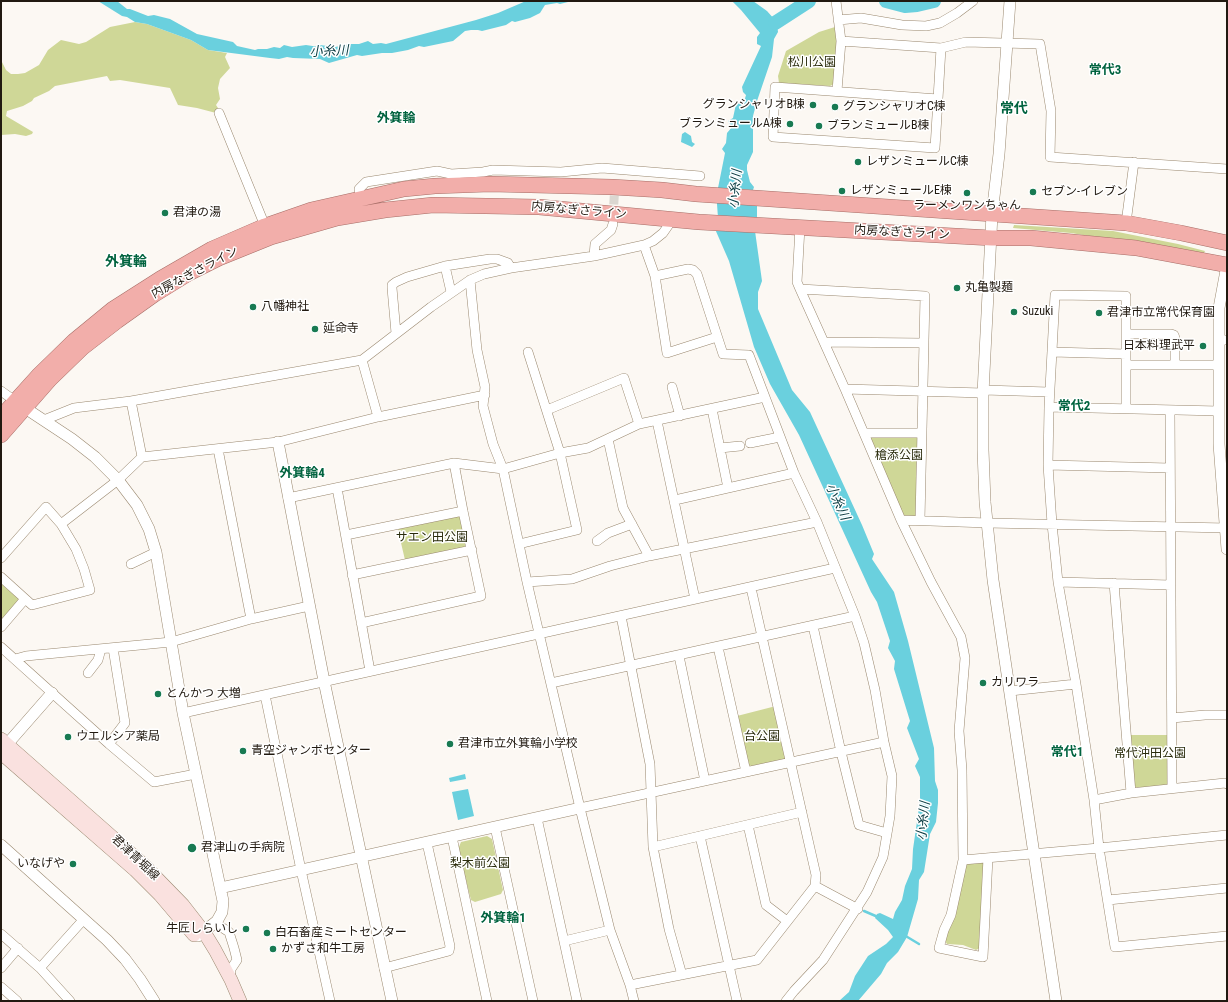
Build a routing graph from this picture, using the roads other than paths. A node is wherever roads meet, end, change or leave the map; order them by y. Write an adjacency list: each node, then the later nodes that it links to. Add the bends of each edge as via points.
1 (836, 1): 4 (street)
2 (973, 1): 4 (street, via 940,23 926,26 902,26 861,18)
3 (1010, 1): 6 (street)
4 (838, 17): 5 (street)
5 (841, 41): 7 (street); 8 (street)
6 (1007, 42): 7 (street, via 966,42); 11 (street, via 1040,44 1051,111 1050,157); 17 (street)
7 (941, 48): 9 (street)
8 (837, 92): 9 (street); 9 (street, via 775,87 772,137 935,148)
9 (938, 99)
10 (220, 112): 21 (street)
11 (1134, 162): 12 (street); 19 (street)
12 (1227, 169)
13 (616, 170): 14 (street); 15 (street, via 602,168 561,172); 16 (street)
14 (700, 176)
15 (541, 178): 17 (highway, 内房なぎさライン, via 696,194); 21 (highway, 内房なぎさライン, via 404,189 311,210)
16 (615, 180)
17 (992, 214): 19 (highway, 内房なぎさライン); 23 (street)
18 (672, 220): 22 (highway, 内房なぎさライン); 25 (street, via 663,234); 56 (highway, 内房なぎさライン, via 539,207 433,205 337,218 303,227 219,258 155,294 82,348)
19 (1126, 223): 24 (highway, 内房なぎさライン)
20 (613, 224): 26 (street, via 611,230 594,244)
21 (265, 226): 56 (highway, 内房なぎさライン, via 212,249 113,309 74,341)
22 (800, 227): 23 (highway, 内房なぎさライン); 32 (street, via 797,282)
23 (992, 238): 27 (highway, 内房なぎさライン, via 1031,238 1136,248); 51 (street)
24 (1227, 243)
25 (644, 245): 26 (street); 30 (street)
26 (594, 256): 29 (street)
27 (1227, 265): 37 (street, via 1219,308)
28 (445, 266): 29 (street, via 497,259 508,263); 33 (street); 34 (street, via 407,277 392,285)
29 (511, 268): 31 (street)
30 (656, 276): 36 (street, via 693,270); 36 (street, via 667,353)
31 (470, 280): 33 (street); 53 (street)
32 (800, 289): 38 (street); 39 (street, via 925,296)
33 (452, 292): 34 (street)
34 (396, 334): 43 (street)
35 (1126, 334): 41 (street, via 1126,296 1055,296); 42 (street); 45 (street, via 1171,334 1176,338)
36 (717, 336): 54 (street, via 723,354 749,355)
37 (1223, 340): 46 (street)
38 (824, 342): 39 (street); 48 (street)
39 (924, 343): 49 (street)
40 (528, 352): 60 (street)
41 (1052, 352): 42 (street); 52 (street)
42 (1126, 354): 44 (street)
43 (362, 360): 55 (street); 65 (street)
44 (1126, 365): 45 (street); 59 (street)
45 (1175, 365): 46 (street)
46 (1219, 365): 62 (street)
47 (672, 387): 63 (street)
48 (845, 389): 49 (street); 69 (street)
49 (923, 390): 51 (street); 70 (street)
50 (1, 391): 56 (street)
51 (983, 391): 52 (street); 95 (street, via 983,450)
52 (1050, 392): 57 (street)
53 (484, 395): 65 (street); 84 (street, via 491,437)
54 (765, 397): 58 (street); 72 (street)
55 (131, 401): 66 (street, via 74,408); 80 (street)
56 (20, 404): 64 (highway, 内房なぎさライン); 66 (street); 71 (highway, 内房なぎさライン)
57 (1049, 407): 59 (street); 82 (street)
58 (712, 408): 63 (street); 77 (street)
59 (1126, 409): 61 (street)
60 (547, 410): 68 (street, via 624,378); 79 (street)
61 (1170, 410): 62 (street); 83 (street)
62 (1219, 411): 100 (street)
63 (680, 416): 67 (street)
64 (1, 417)
65 (378, 417): 74 (street)
66 (44, 420): 86 (street, via 95,457)
67 (657, 420): 68 (street); 90 (street)
68 (639, 424): 73 (street)
69 (864, 433): 70 (street); 92 (street)
70 (922, 433): 93 (street)
71 (1, 435)
72 (780, 437): 75 (street); 85 (street)
73 (608, 439): 79 (street, via 588,448); 97 (street, via 623,508)
74 (278, 442): 78 (street); 89 (street)
75 (750, 443)
76 (740, 446): 77 (street)
77 (720, 448): 88 (street)
78 (218, 449): 80 (street); 124 (street)
79 (560, 453): 84 (street); 103 (street, via 577,530)
80 (142, 457): 86 (street)
81 (454, 463): 84 (street); 87 (street); 91 (street)
82 (1048, 465): 83 (street); 98 (street)
83 (1170, 468): 99 (street)
84 (503, 469): 103 (street)
85 (794, 474): 88 (street); 94 (street)
86 (118, 480): 96 (street); 107 (street, via 137,505 149,529)
87 (337, 488): 89 (street); 101 (street)
88 (728, 488): 90 (street)
89 (288, 498): 121 (street)
90 (675, 500): 106 (street)
91 (463, 511): 101 (street); 105 (street)
92 (901, 520): 93 (street); 178 (street, via 961,636 965,658 959,731)
93 (920, 520): 95 (street)
94 (816, 522): 106 (street); 111 (street)
95 (988, 523): 98 (street); 143 (street, via 993,580)
96 (61, 524): 109 (street, via 46,506); 119 (street, via 76,549 90,590 32,606)
97 (632, 524): 102 (street, via 608,533); 108 (street)
98 (1052, 524): 99 (street); 115 (street)
99 (1170, 527): 100 (street); 117 (street)
100 (1226, 528): 104 (street)
101 (346, 535): 112 (street)
102 (597, 541)
103 (519, 544): 114 (street)
104 (1227, 549)
105 (472, 550): 112 (street); 125 (street, via 481,596)
106 (685, 550): 108 (street); 120 (street)
107 (156, 552): 110 (street); 130 (street)
108 (649, 556): 114 (street, via 572,579)
109 (1, 558)
110 (131, 564)
111 (835, 568): 118 (street); 123 (street)
112 (352, 575): 125 (street)
113 (1, 577): 119 (street)
114 (527, 582): 128 (street)
115 (1058, 582): 116 (street); 142 (street)
116 (1114, 583): 117 (street); 160 (street)
117 (1171, 584): 148 (street)
118 (751, 588): 120 (street); 129 (street)
119 (25, 599): 127 (street)
120 (695, 599): 122 (street)
121 (309, 606): 124 (street); 140 (street)
122 (621, 616): 128 (street); 137 (street)
123 (855, 616): 126 (street); 149 (street, via 875,690)
124 (251, 619): 130 (street)
125 (361, 623): 138 (street)
126 (813, 626): 129 (street); 152 (street)
127 (1, 627)
128 (540, 634): 138 (street); 141 (street)
129 (762, 638): 132 (street); 153 (street)
130 (171, 642): 133 (street); 146 (street)
131 (1, 647): 136 (street)
132 (718, 647): 135 (street); 154 (street)
133 (113, 648): 134 (street); 150 (street, via 125,723)
134 (101, 649): 136 (street); 139 (street, via 98,660)
135 (679, 656): 137 (street); 156 (street)
136 (15, 659): 144 (street)
137 (631, 666): 141 (street); 159 (street, via 650,764)
138 (370, 671): 140 (street)
139 (88, 673)
140 (324, 681): 145 (street); 176 (street)
141 (551, 683): 162 (street)
142 (1076, 684): 143 (street); 161 (street)
143 (1010, 691): 175 (street)
144 (52, 693): 150 (street); 151 (street)
145 (265, 694): 146 (street); 179 (street)
146 (183, 713): 155 (street)
147 (1227, 714): 148 (street)
148 (1172, 718): 158 (street)
149 (884, 742): 152 (street); 167 (street, via 892,776)
150 (109, 744): 155 (street, via 154,782)
151 (2, 747): 190 (main road, 君津青堀線, via 135,870)
152 (841, 752): 153 (street); 167 (street, via 859,825)
153 (791, 763): 154 (street); 163 (street)
154 (746, 772): 156 (street)
155 (196, 774): 181 (street)
156 (705, 781): 159 (street)
157 (1227, 784): 158 (street)
158 (1172, 788): 160 (street)
159 (651, 793): 162 (street); 173 (street)
160 (1131, 793): 161 (street)
161 (1094, 800): 174 (street)
162 (580, 808): 164 (street); 188 (street)
163 (802, 812): 165 (street); 180 (street, via 816,875)
164 (537, 818): 166 (street); 192 (street)
165 (748, 825): 169 (street); 186 (street, via 766,905)
166 (495, 827): 170 (street); 210 (street)
167 (887, 833): 184 (street, via 883,857)
168 (1227, 835): 174 (street)
169 (700, 836): 173 (street); 194 (street)
170 (452, 837): 171 (street); 209 (street)
171 (427, 843): 176 (street); 197 (street, via 450,946 448,951)
172 (1, 845): 185 (street)
173 (653, 846): 198 (street, via 669,930)
174 (1099, 848): 175 (street); 183 (street)
175 (1035, 854): 177 (street); 215 (street)
176 (360, 858): 179 (street); 197 (street)
177 (988, 858): 178 (street); 178 (street, via 983,957 939,948 951,915)
178 (963, 860)
179 (301, 870): 181 (street); 207 (street)
180 (815, 886): 184 (street); 186 (street)
181 (220, 888): 187 (street, via 222,912)
182 (1227, 888): 183 (street)
183 (1108, 900): 191 (street, via 1115,947)
184 (858, 909): 214 (street, via 823,960)
185 (84, 919): 196 (street); 204 (street, via 125,959)
186 (787, 921): 194 (street, via 757,960)
187 (215, 923): 190 (street); 199 (street, via 229,932 234,948 237,960)
188 (610, 930): 192 (street); 200 (street)
189 (1, 934): 193 (street)
190 (200, 935): 199 (main road, 君津青堀線, via 215,950); 205 (main road, 君津青堀線)
191 (1227, 936)
192 (564, 941): 211 (street)
193 (18, 948): 195 (street); 196 (street)
194 (729, 966): 198 (street); 213 (street)
195 (1, 968)
196 (40, 968): 203 (street)
197 (384, 968): 208 (street)
198 (682, 975): 200 (street)
199 (230, 977): 206 (main road, 君津青堀線)
200 (630, 985): 212 (street)
201 (1, 987): 202 (street)
202 (17, 1001)
203 (70, 1001)
204 (154, 1001)
205 (230, 1001)
206 (240, 1001)
207 (330, 1001)
208 (392, 1001)
209 (487, 1001)
210 (533, 1001)
211 (577, 1001)
212 (634, 1001)
213 (737, 1001)
214 (786, 1001)
215 (1056, 1001)

